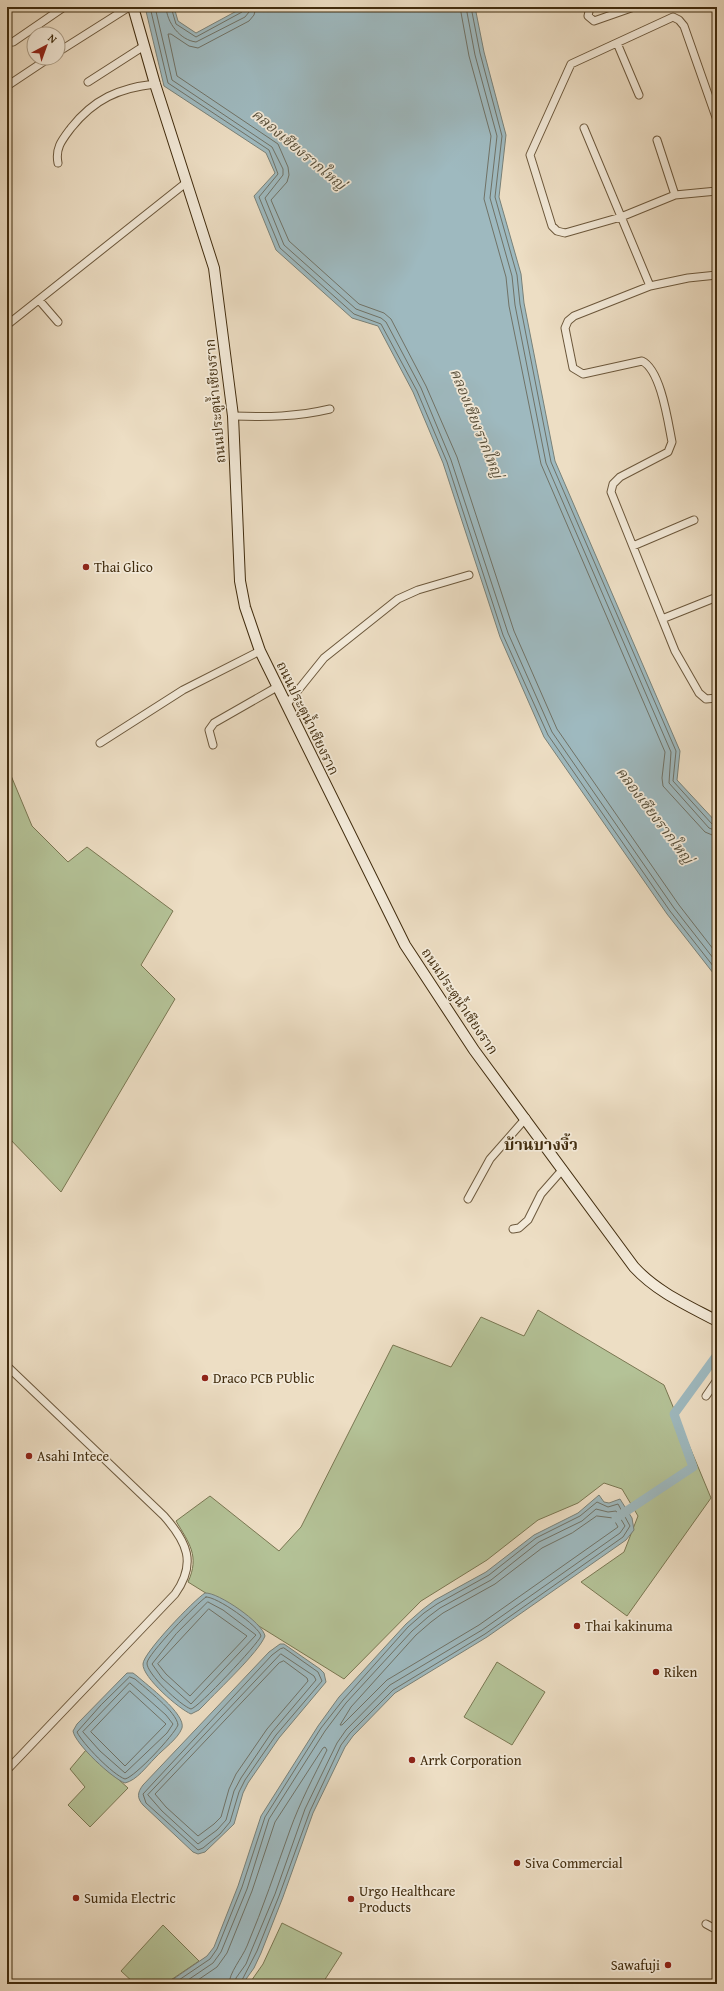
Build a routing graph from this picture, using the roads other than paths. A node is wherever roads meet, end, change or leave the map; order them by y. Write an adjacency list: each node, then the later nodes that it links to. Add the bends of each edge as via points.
1 (64, 7): 8 (street)
2 (129, 7): 11 (street)
3 (133, 7): 10 (street, ถนนประตูน้ำเชียงราก)
4 (590, 7): 5 (street, via 588,16 594,21)
5 (634, 7)
6 (715, 7): 7 (street)
7 (717, 12)
8 (13, 42)
9 (617, 43): 16 (street); 17 (street, via 673,17 679,20 684,26); 24 (street, via 571,64 530,155 552,226 557,231 565,234)
10 (144, 46): 13 (street); 14 (street, ถนนประตูน้ำเชียงราก)
11 (66, 47)
12 (37, 66): 15 (street)
13 (88, 82)
14 (155, 84): 20 (street, via 134,87 104,98 90,107 80,116 58,146); 21 (street, ถนนประตูน้ำเชียงราก)
15 (7, 86)
16 (639, 95)
17 (717, 120)
18 (584, 128): 24 (street)
19 (657, 140): 23 (street)
20 (58, 163)
21 (187, 182): 27 (street); 31 (street, ถนนประตูน้ำเชียงราก, via 214,268)
22 (717, 191): 23 (street)
23 (675, 195): 24 (street)
24 (621, 217): 26 (street)
25 (717, 275): 26 (street)
26 (650, 286): 33 (street, via 574,316 565,328 574,368 578,371 583,374 642,361 651,368 664,398 671,447 668,452 620,477 613,484 611,492)
27 (39, 300): 28 (street); 29 (street)
28 (58, 322)
29 (7, 325)
30 (330, 409): 31 (street, via 306,415 280,417)
31 (233, 416): 37 (street, ถนนประตูน้ำเชียงราก, via 240,580 245,608)
32 (694, 520): 33 (street)
33 (633, 546): 36 (street)
34 (469, 575): 40 (street, via 418,590 398,599 324,658)
35 (717, 597): 36 (street)
36 (662, 619): 39 (street, via 675,651 699,693 706,699)
37 (260, 651): 38 (street, ถนนประตูน้ำเชียงราก); 41 (street, via 183,690)
38 (277, 687): 40 (street, ถนนประตูน้ำเชียงราก); 42 (street, via 214,723 209,730)
39 (717, 698)
40 (287, 704): 43 (street, ถนนประตูน้ำเชียงราก, via 405,945 474,1050)
41 (100, 743)
42 (213, 745)
43 (526, 1118): 44 (street, ถนนประตูน้ำเชียงราก); 45 (street, via 490,1159)
44 (562, 1169): 46 (street, via 541,1194 528,1220 519,1228); 47 (street, ถนนประตูน้ำเชียงราก, via 634,1268 647,1281)
45 (468, 1199)
46 (513, 1229)
47 (717, 1320)
48 (7, 1366): 51 (street, via 164,1516 179,1535 188,1560 186,1578 175,1594)
49 (717, 1380): 50 (street)
50 (706, 1396)
51 (7, 1770)
52 (706, 1924): 53 (street)
53 (717, 1930)

